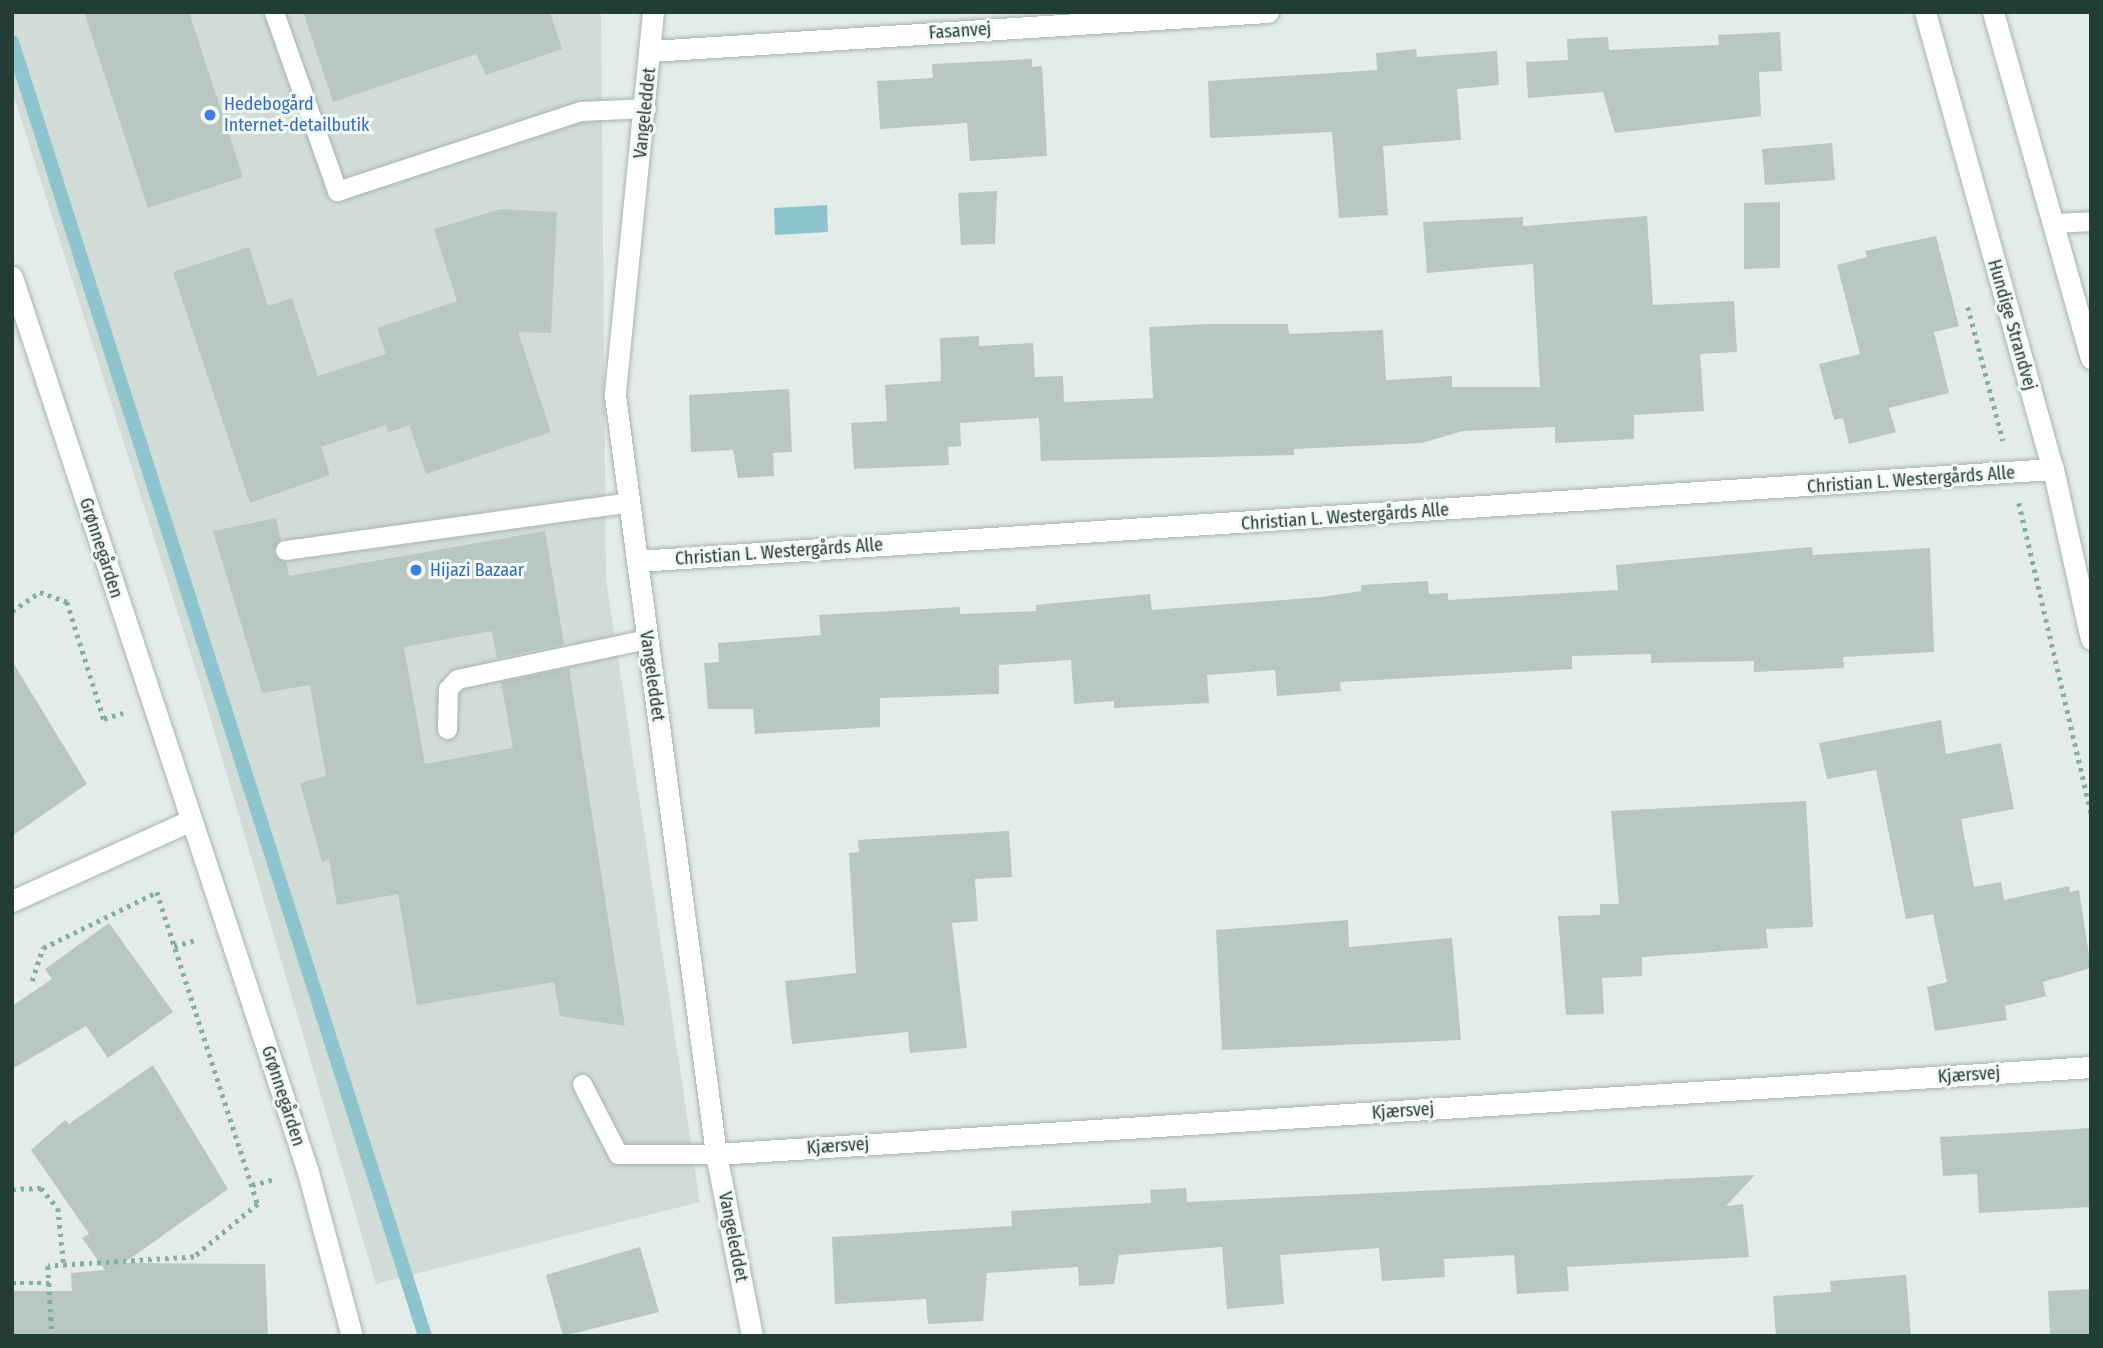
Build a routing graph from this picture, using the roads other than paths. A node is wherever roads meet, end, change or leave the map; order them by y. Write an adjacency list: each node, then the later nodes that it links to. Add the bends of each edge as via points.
1 (274, 12): 7 (lane, via 337,191 581,111)
2 (653, 12): 6 (street, Vangeleddet)
3 (1268, 12): 6 (street, Fasanvej)
4 (1925, 12): 12 (street, Hundige Strandvej)
5 (1993, 12): 9 (street)
6 (652, 51): 7 (street, Vangeleddet)
7 (646, 108): 13 (street, Vangeleddet, via 615,396)
8 (2091, 221): 9 (lane)
9 (2055, 223): 11 (street)
10 (12, 277): 19 (street, Grønnegården)
11 (2091, 358)
12 (2053, 469): 15 (street, Christian L. Westergårds Alle); 17 (street, Hundige Strandvej)
13 (629, 502): 14 (lane); 15 (street, Vangeleddet)
14 (285, 550)
15 (637, 561): 16 (street, Vangeleddet)
16 (647, 639): 18 (lane, via 457,679 448,689); 23 (street, Vangeleddet)
17 (2091, 639)
18 (447, 729)
19 (191, 820): 20 (street); 24 (street, Grønnegården, via 308,1172)
20 (12, 901)
21 (2091, 1068): 23 (street, Kjærsvej)
22 (582, 1084): 23 (lane, via 618,1154)
23 (716, 1154): 25 (street, Vangeleddet)
24 (352, 1336)
25 (752, 1336)

